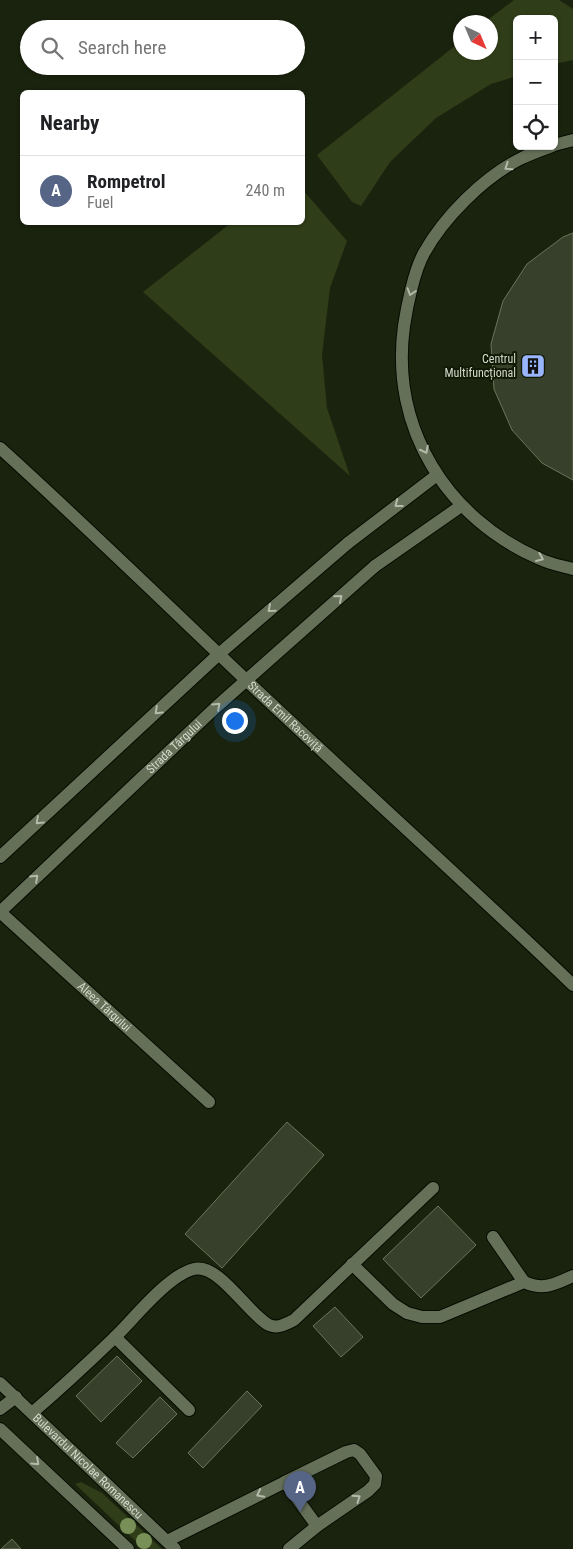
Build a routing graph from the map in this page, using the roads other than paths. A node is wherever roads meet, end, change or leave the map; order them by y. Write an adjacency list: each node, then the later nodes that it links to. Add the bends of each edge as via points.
1 (573, 140): 2 (street)
2 (558, 144)
3 (543, 150): 5 (street, one-way to 5, via 519,159 479,187 445,222 423,255 407,304 401,346 404,388 414,428)
4 (0, 448): 8 (street, Strada Emil Racoviță)
5 (437, 475): 6 (street); 8 (street, one-way to 8, via 348,543)
6 (461, 506): 7 (street, one-way to 7, via 498,537 541,560); 9 (street, Strada Târgului, one-way to 6, via 375,566)
7 (573, 568)
8 (219, 654): 9 (street, Strada Emil Racoviță); 10 (street, one-way to 10)
9 (246, 680): 11 (street, Strada Târgului, one-way to 9); 12 (street, Strada Emil Racoviță)
10 (0, 856)
11 (0, 912): 13 (street, Aleea Târgului)
12 (573, 985)
13 (209, 1102)
14 (433, 1188): 16 (street)
15 (493, 1237): 18 (street)
16 (352, 1264): 18 (street, via 393,1304 422,1318 440,1317); 19 (street, via 294,1320 283,1326 269,1325 216,1276 205,1269 195,1268 166,1286)
17 (573, 1276): 18 (street, via 548,1287)
18 (524, 1282)
19 (115, 1338): 23 (street); 24 (street)
20 (0, 1383): 21 (street, Bulevardul Nicolae Romanescu)
21 (16, 1397): 22 (street); 24 (street, Bulevardul Nicolae Romanescu)
22 (0, 1409)
23 (189, 1410)
24 (32, 1414): 28 (street, Bulevardul Nicolae Romanescu)
25 (0, 1429): 29 (street, one-way to 29)
26 (285, 1482): 27 (street); 27 (street, one-way to 26, via 368,1491 375,1484 376,1476 354,1450); 28 (street, one-way to 28)
27 (317, 1526): 30 (street)
28 (171, 1545)
29 (128, 1549)
30 (289, 1549)

